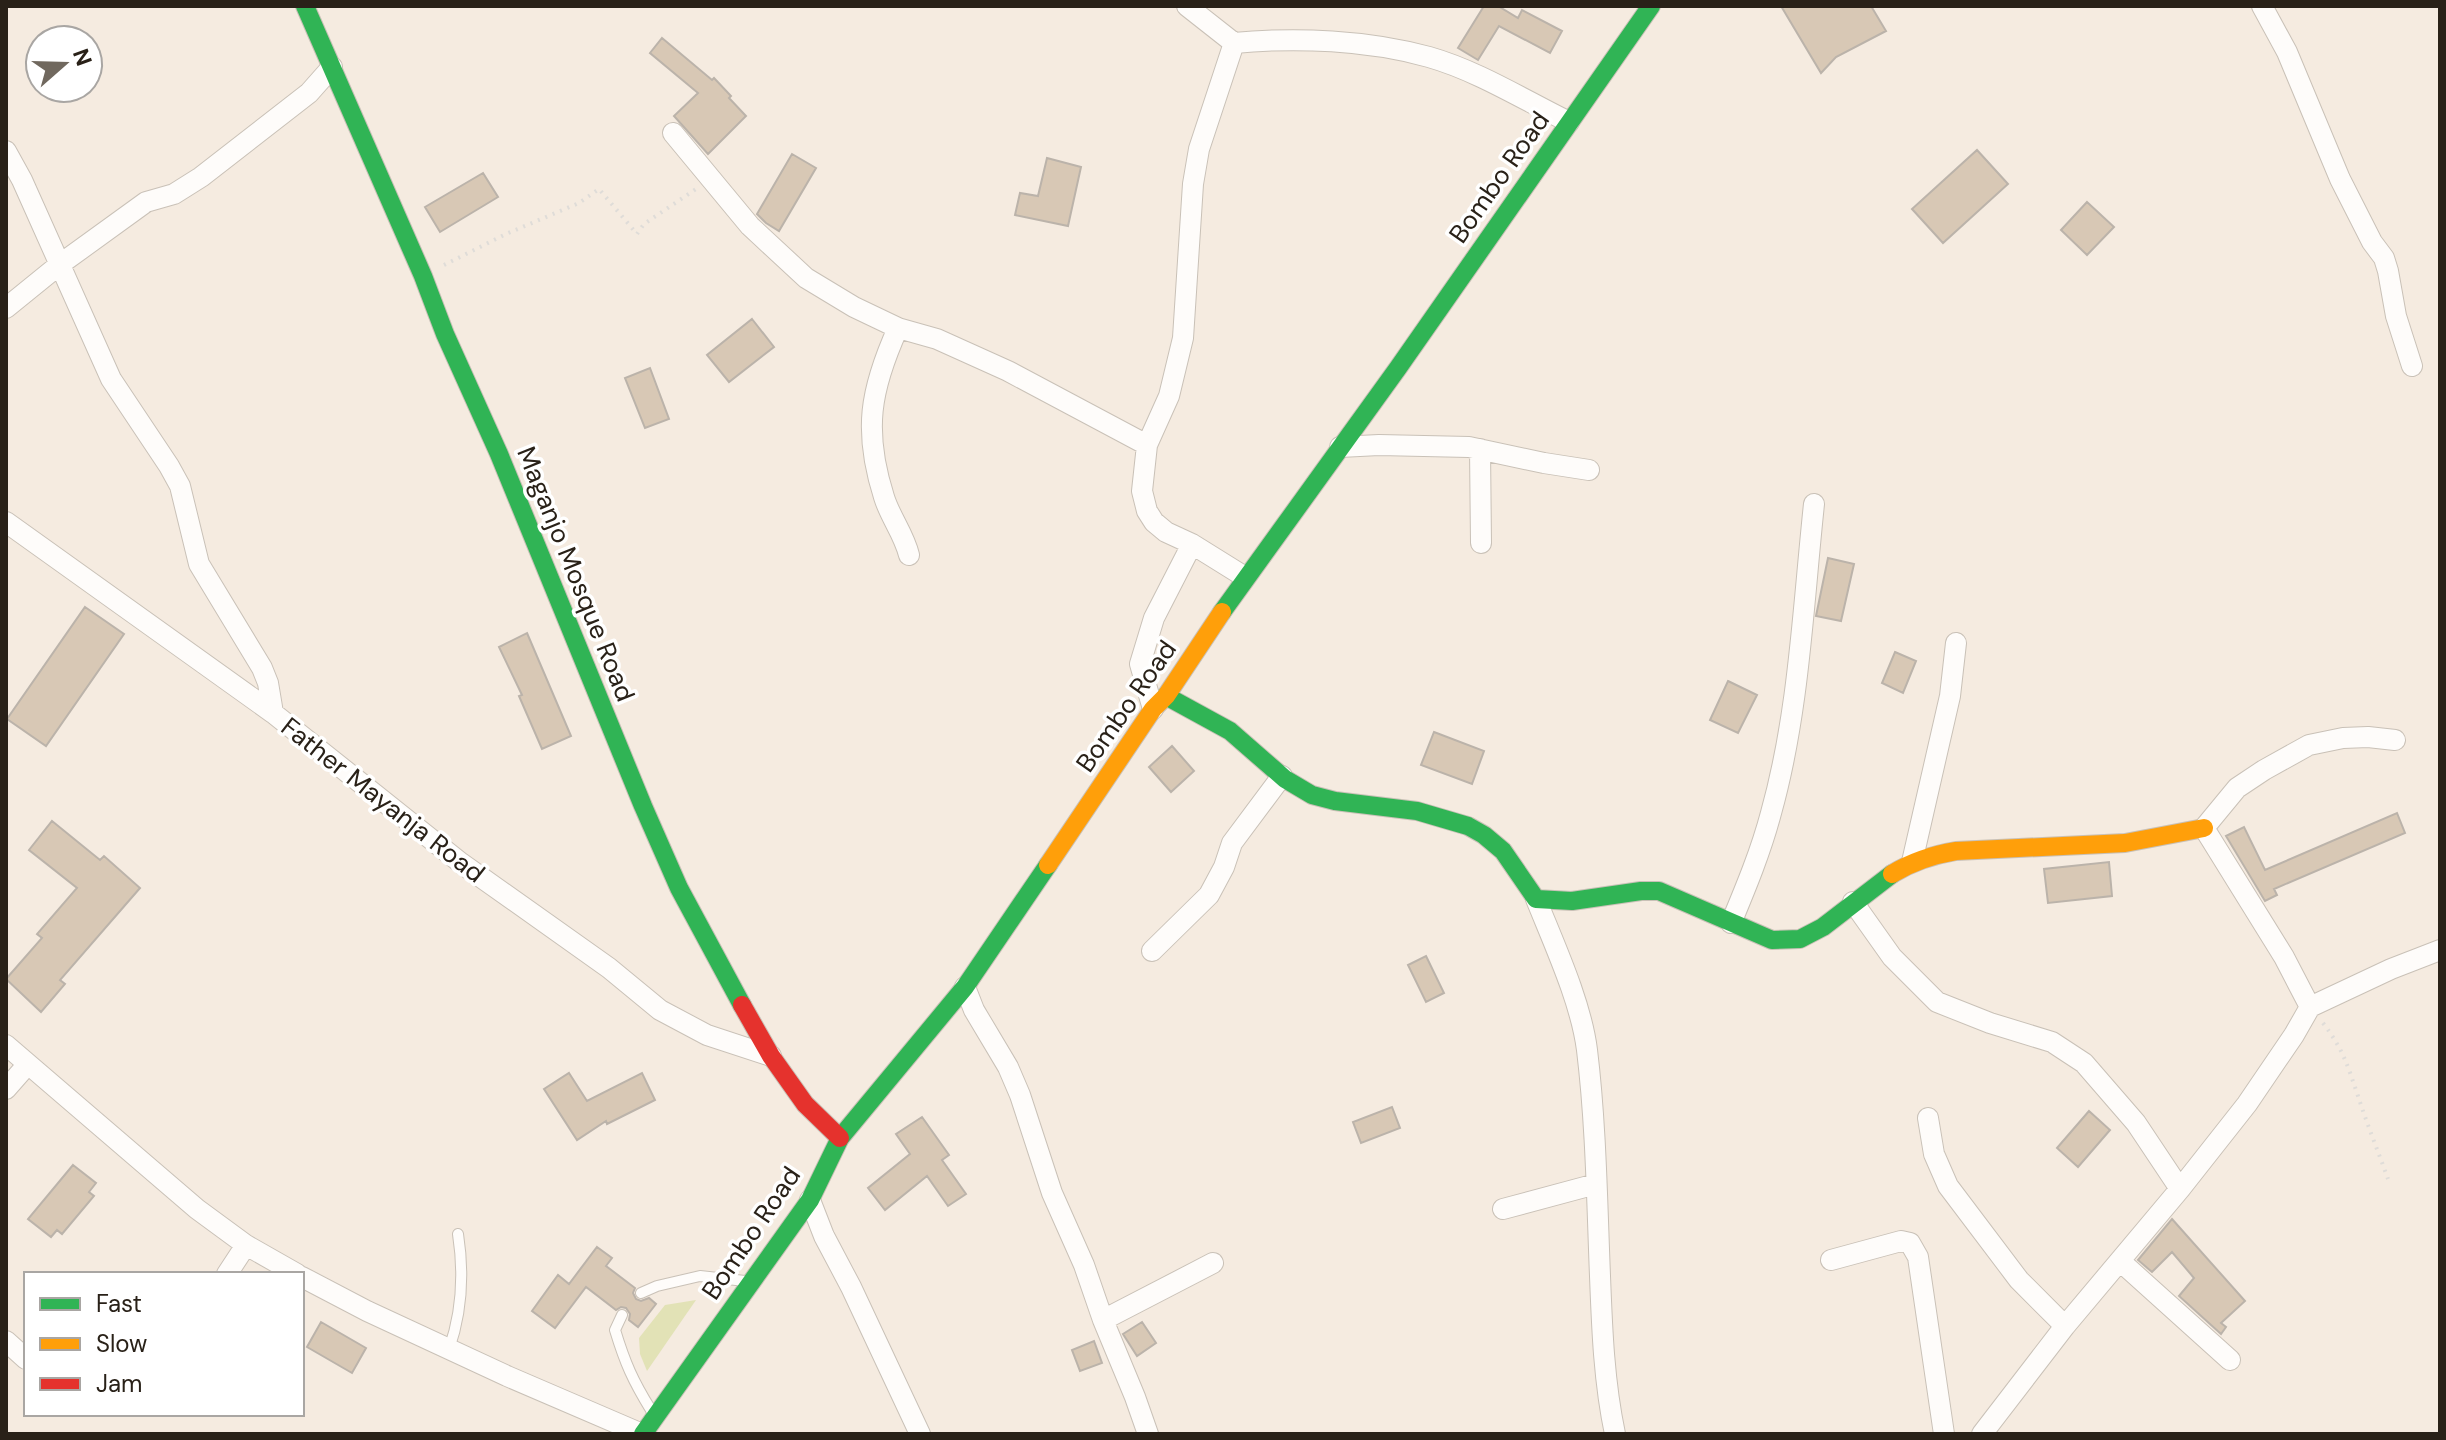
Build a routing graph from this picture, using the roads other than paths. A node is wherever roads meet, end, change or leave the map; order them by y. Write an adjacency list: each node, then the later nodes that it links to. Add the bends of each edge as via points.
1 (305, 6): 6 (street, Maganjo Mosque Road)
2 (1187, 6): 5 (street)
3 (1651, 6): 7 (street, Bombo Road)
4 (2262, 6): 13 (street, via 2340,179 2384,258)
5 (1234, 43): 7 (street, via 1328,42 1430,57); 14 (street, via 1199,149 1183,338 1169,396)
6 (332, 67): 10 (street, via 309,93 201,177 174,194 146,202); 39 (street, Maganjo Mosque Road, via 679,888)
7 (1569, 122): 15 (street, Bombo Road)
8 (673, 133): 12 (street, via 750,226 806,278)
9 (6, 151): 10 (street)
10 (59, 265): 11 (street); 26 (street, via 111,379 180,486 199,564 262,668)
11 (6, 308)
12 (898, 328): 14 (street, via 1008,371); 22 (street, via 878,375 872,451 885,500)
13 (2412, 366)
14 (1147, 445): 21 (street, via 1142,491 1147,511 1166,532)
15 (1340, 447): 16 (street); 23 (street, Bombo Road)
16 (1480, 449): 17 (street); 20 (street)
17 (1589, 470)
18 (1814, 504): 33 (street, via 1783,763 1771,814)
19 (6, 522): 26 (street, Father Mayanja Road)
20 (1481, 543)
21 (1192, 544): 23 (street); 25 (street, via 1154,618 1140,664)
22 (909, 555)
23 (1245, 577): 25 (street, Bombo Road)
24 (1956, 643): 30 (street, via 1950,696)
25 (1159, 702): 28 (street, via 1194,708); 36 (street, Bombo Road)
26 (273, 713): 39 (street, Father Mayanja Road, via 461,863 660,1010 707,1035)
27 (2395, 740): 29 (street, via 2343,738 2309,745 2237,788)
28 (1282, 776): 31 (street, via 1326,800 1416,811 1469,825 1515,865); 35 (street, via 1232,843 1209,895)
29 (2204, 828): 30 (street, via 2125,843 1956,851); 37 (street)
30 (1912, 862): 32 (street)
31 (1536, 899): 33 (street, via 1572,901 1659,891); 44 (street, via 1587,1047)
32 (1853, 902): 33 (street, via 1800,939 1772,940); 45 (street, via 1892,957 1937,1002 2052,1042 2084,1063 2136,1123)
33 (1731, 923)
34 (2440, 950): 37 (street)
35 (1152, 951)
36 (965, 987): 43 (street, Bombo Road); 59 (street, via 1020,1095)
37 (2310, 1007): 45 (street, via 2247,1104)
38 (6, 1045): 40 (street)
39 (771, 1056): 43 (street, Maganjo Mosque Road, via 805,1104)
40 (28, 1064): 41 (street); 49 (street)
41 (6, 1089)
42 (1928, 1118): 60 (street, via 1934,1154 1948,1186 2019,1280)
43 (840, 1138): 46 (street, Bombo Road)
44 (1596, 1184): 47 (street); 69 (street, via 1601,1318)
45 (2180, 1189): 51 (street)
46 (810, 1200): 56 (street, Bombo Road); 67 (street)
47 (1503, 1209)
48 (458, 1234): 62 (lane, via 461,1293)
49 (246, 1245): 53 (street); 54 (street)
50 (1831, 1260): 70 (street, via 1910,1243 1918,1257)
51 (2120, 1261): 60 (street); 64 (street)
52 (1213, 1263): 59 (street)
53 (228, 1272)
54 (295, 1272)
55 (304, 1277): 62 (street)
56 (751, 1282): 57 (lane, via 700,1276); 65 (street, Bombo Road)
57 (641, 1293)
58 (622, 1315): 65 (lane, via 615,1330 621,1351)
59 (1103, 1320): 68 (street)
60 (2065, 1326): 71 (street)
61 (6, 1341): 63 (street)
62 (449, 1349): 66 (street)
63 (24, 1357)
64 (2230, 1360)
65 (655, 1417): 66 (street, Bombo Road)
66 (643, 1434)
67 (920, 1434)
68 (1148, 1434)
69 (1615, 1434)
70 (1944, 1434)
71 (1982, 1434)

